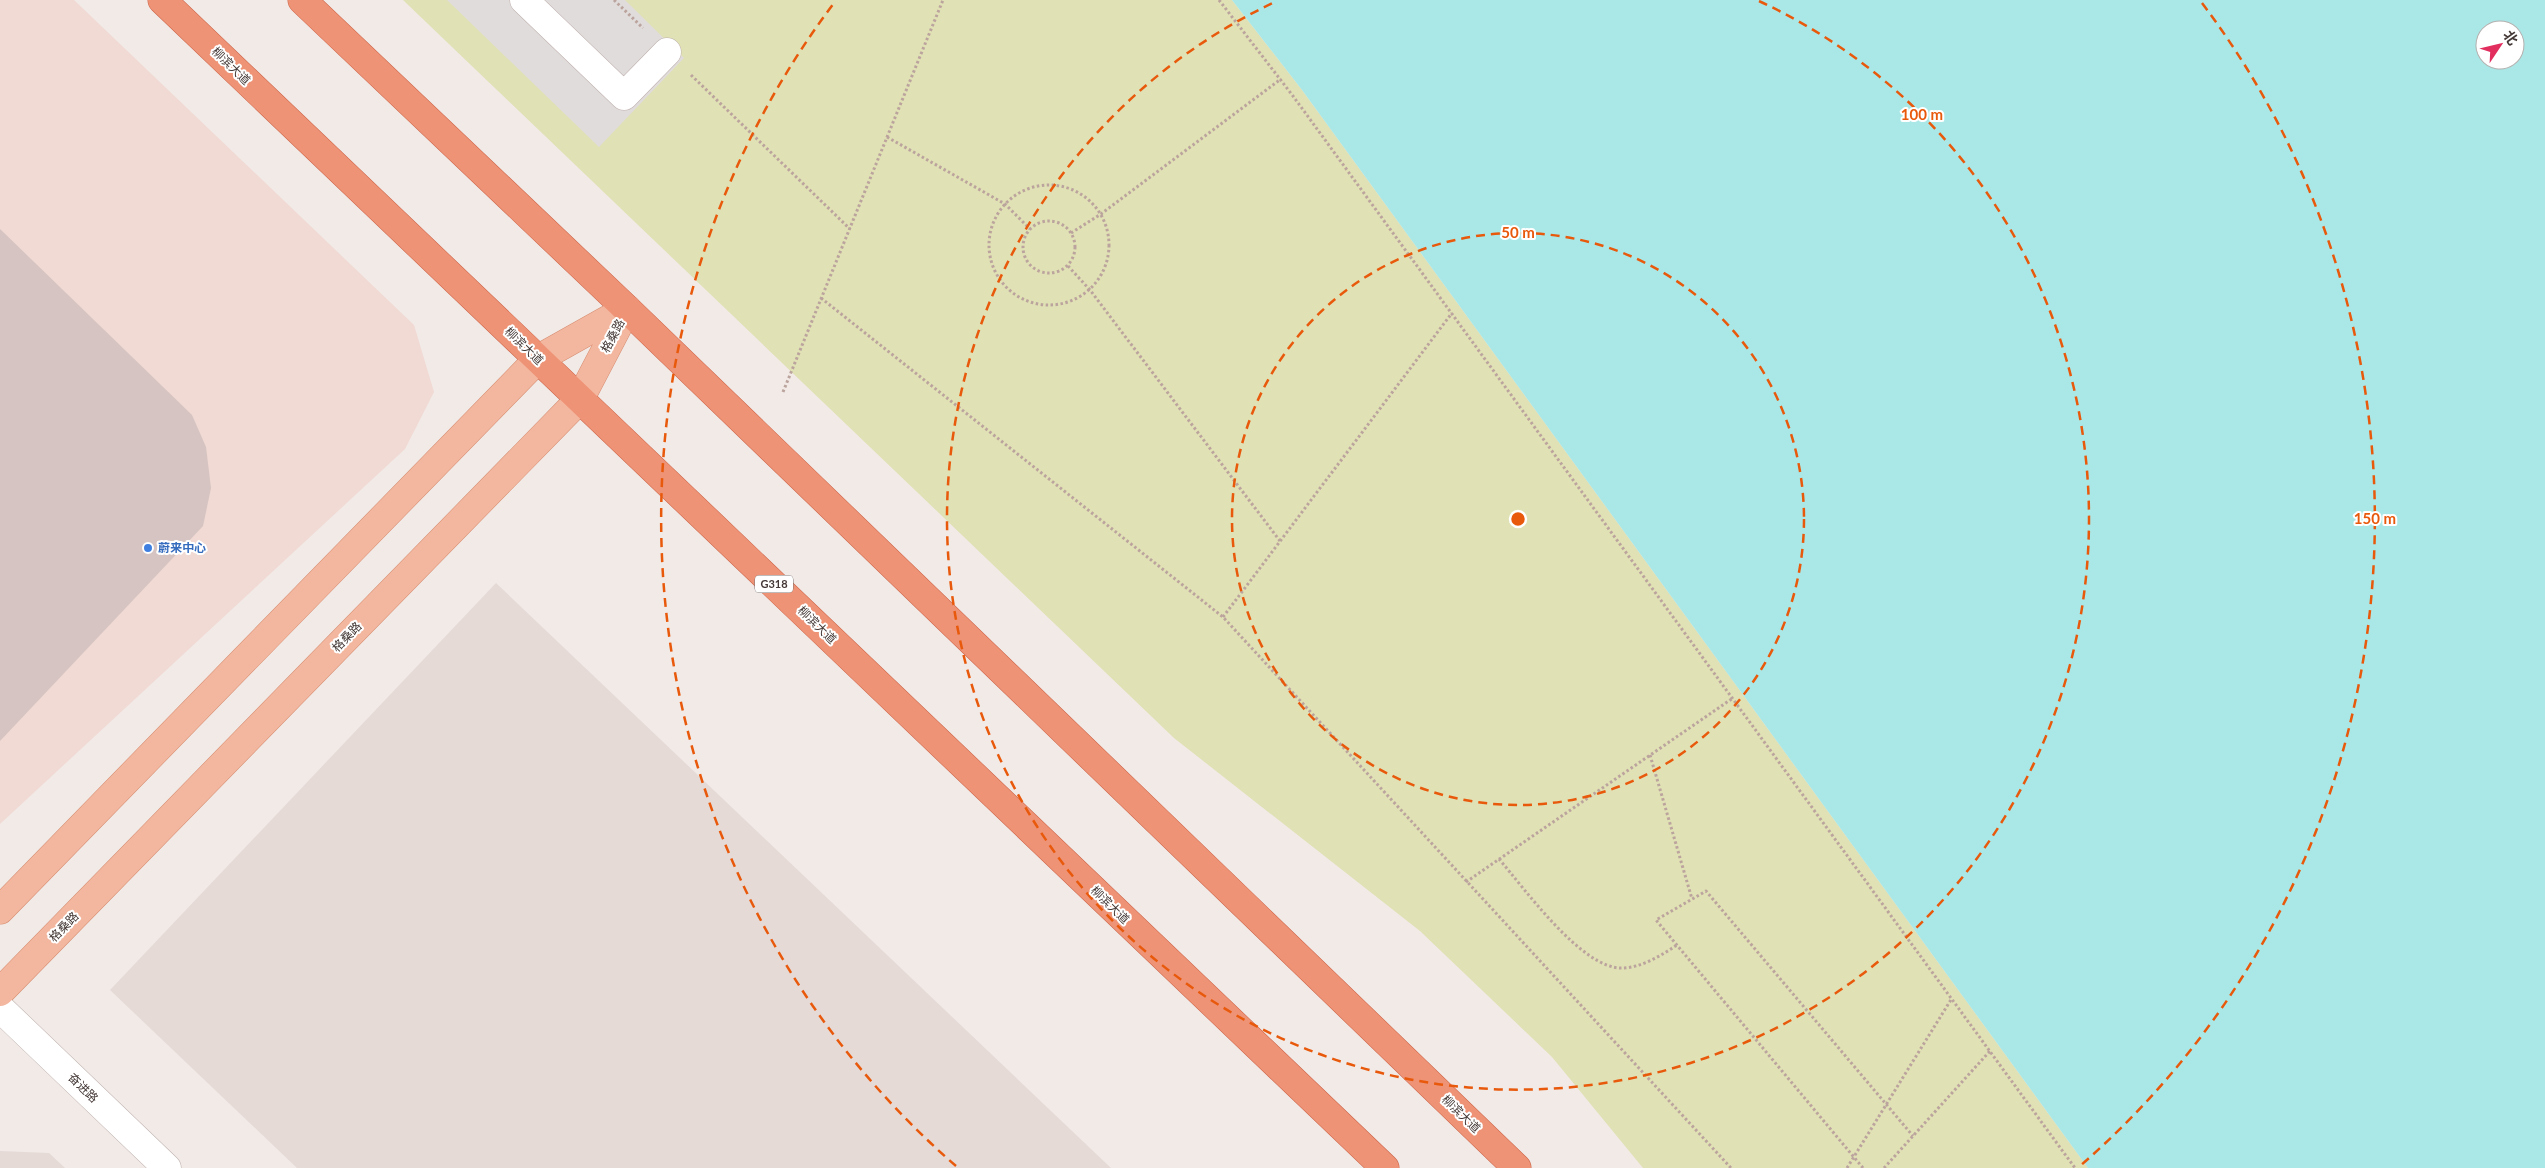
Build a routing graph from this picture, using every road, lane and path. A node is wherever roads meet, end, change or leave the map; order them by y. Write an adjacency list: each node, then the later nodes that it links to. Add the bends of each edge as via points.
1 (162, 0): 20 (highway, 柳滨大道 / G318)
2 (302, 0): 18 (highway, 柳滨大道)
3 (524, 0): 7 (street, via 624,96)
4 (614, 0): 7 (path)
5 (943, 0): 9 (path)
6 (1219, 0): 8 (path)
7 (667, 52): 12 (path)
8 (1281, 79): 11 (path); 19 (path)
9 (887, 136): 10 (path); 12 (path)
10 (1006, 204): 11 (path, via 1015,195 1033,187 1053,185 1072,189); 13 (path); 16 (path, via 992,225 988,245 991,264 1000,282 1034,304 1054,306 1074,301)
11 (1101, 214): 14 (path); 16 (path, via 1108,234 1109,254 1103,273)
12 (850, 229): 17 (path)
13 (1030, 229): 14 (path, via 1040,222 1058,222); 15 (path, via 1023,249 1029,265 1044,273 1060,271)
14 (1071, 234): 15 (path, via 1075,250)
15 (1068, 266): 16 (path)
16 (1090, 290): 23 (path)
17 (821, 298): 21 (path); 24 (path)
18 (627, 309): 20 (main road, 格桑路); 22 (main road, 格桑路); 41 (highway, 柳滨大道)
19 (1452, 313): 23 (path); 25 (path)
20 (538, 359): 22 (highway, 柳滨大道 / G318); 30 (main road, 格桑路)
21 (783, 392)
22 (580, 399): 32 (main road, 格桑路); 40 (highway, 柳滨大道 / G318)
23 (1280, 541): 24 (path)
24 (1223, 617): 28 (path)
25 (1733, 698): 26 (path); 33 (path)
26 (1650, 755): 27 (path); 29 (path)
27 (1499, 859): 28 (path); 31 (path, via 1566,936 1592,959 1622,968 1653,959)
28 (1466, 882): 42 (path)
29 (1692, 899): 31 (path, via 1656,920); 36 (path, via 1706,891)
30 (0, 910)
31 (1677, 944): 38 (path)
32 (0, 992)
33 (1952, 998): 35 (path); 36 (path)
34 (0, 1008): 39 (street, 奋进路)
35 (1990, 1051): 37 (path); 46 (path)
36 (1886, 1104): 37 (path); 38 (path)
37 (1912, 1136): 45 (path)
38 (1854, 1157): 43 (path); 44 (path)
39 (167, 1168)
40 (1385, 1168)
41 (1517, 1168)
42 (1730, 1168)
43 (1847, 1168)
44 (1863, 1168)
45 (1884, 1168)
46 (2075, 1168)

